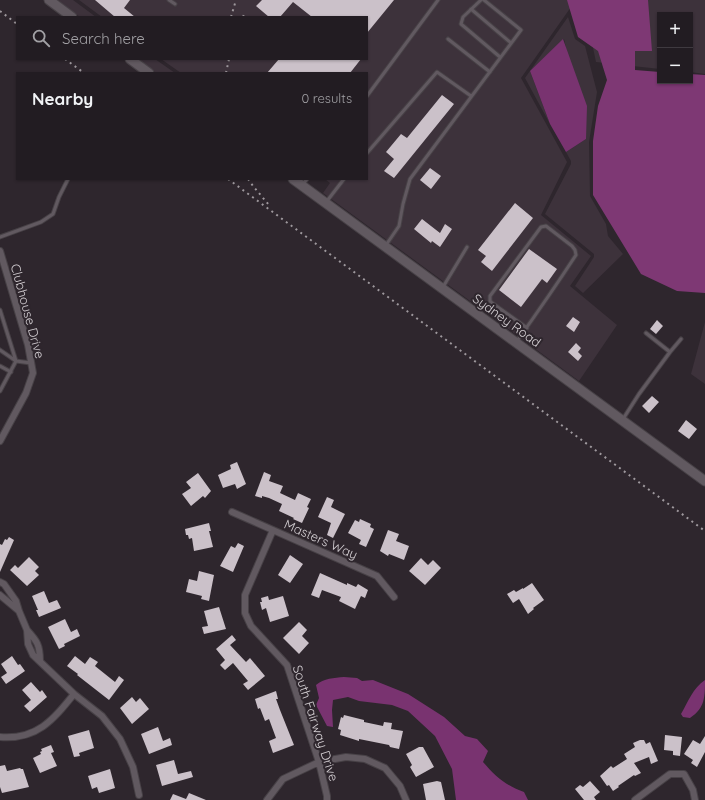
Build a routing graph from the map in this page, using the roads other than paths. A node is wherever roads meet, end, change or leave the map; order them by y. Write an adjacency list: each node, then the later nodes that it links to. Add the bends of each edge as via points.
1 (49, 0): 7 (street)
2 (169, 0): 5 (lane)
3 (438, 0): 14 (lane)
4 (482, 0): 6 (lane); 9 (lane, via 521,30)
5 (175, 4)
6 (472, 9): 9 (lane); 10 (lane, via 463,17 461,24)
7 (71, 16)
8 (448, 39): 13 (lane)
9 (511, 43): 10 (lane)
10 (500, 57): 13 (lane)
11 (131, 60): 12 (street)
12 (148, 72)
13 (490, 72): 15 (lane)
14 (368, 95)
15 (471, 96): 16 (lane, via 437,72); 22 (lane, via 410,179 399,226)
16 (368, 152)
17 (68, 180): 21 (lane, via 53,214 41,222)
18 (343, 180): 20 (lane)
19 (304, 182): 20 (street, Sydney Road)
20 (326, 203): 22 (street, Sydney Road)
21 (0, 236)
22 (385, 246): 25 (street, Sydney Road)
23 (467, 247): 25 (lane)
24 (0, 250): 34 (street, Clubhouse Drive, via 28,345)
25 (442, 288): 30 (street, Sydney Road)
26 (0, 310): 33 (lane)
27 (527, 328): 27 (lane, via 576,255 572,246 546,226 541,227 490,296 490,301); 30 (lane)
28 (646, 333): 32 (lane)
29 (681, 339): 32 (lane)
30 (516, 343): 38 (street, Sydney Road)
31 (0, 350): 33 (lane)
32 (670, 352): 38 (lane)
33 (16, 361): 34 (lane); 36 (lane)
34 (31, 364): 39 (street, Clubhouse Drive, via 33,373 26,393)
35 (0, 366): 36 (lane)
36 (11, 372): 37 (lane)
37 (0, 391)
38 (622, 420): 40 (street, Sydney Road)
39 (0, 441)
40 (705, 481)
41 (232, 512): 42 (street, Masters Way)
42 (273, 530): 45 (street, Masters Way, via 377,576); 51 (street, South Fairway Drive, via 245,595 245,613 252,626 287,665)
43 (0, 582): 46 (street, via 16,601)
44 (0, 595): 46 (street)
45 (394, 597)
46 (18, 611): 47 (street)
47 (27, 630): 48 (street, via 28,644 33,655); 48 (street, via 38,642)
48 (40, 661): 49 (street)
49 (74, 694): 50 (street, via 56,717 44,726 29,734 12,738); 52 (street, via 102,716 120,739 134,767)
50 (0, 737)
51 (320, 762): 53 (street, via 283,779); 54 (street, South Fairway Drive); 55 (street, via 346,757 365,759 385,768 400,786)
52 (139, 795)
53 (267, 800)
54 (327, 800)
55 (406, 800)
56 (635, 800): 57 (street, via 670,774 684,774 693,790)
57 (695, 800)

